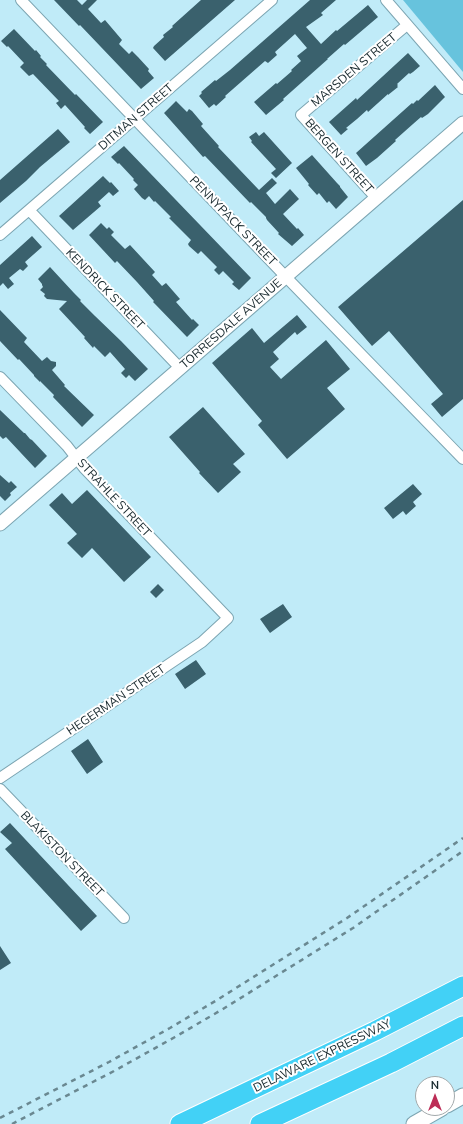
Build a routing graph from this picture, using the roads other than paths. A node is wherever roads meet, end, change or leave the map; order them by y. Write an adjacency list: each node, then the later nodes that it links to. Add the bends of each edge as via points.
1 (21, 0): 7 (street, PENNYPACK STREET)
2 (272, 0): 7 (street, DITMAN STREET)
3 (386, 0): 4 (street)
4 (407, 25): 5 (street); 6 (street, MARSDEN STREET)
5 (463, 89)
6 (302, 114): 9 (street, BERGEN STREET)
7 (135, 118): 10 (street, DITMAN STREET); 12 (street, PENNYPACK STREET)
8 (463, 123): 9 (street, TORRESDALE AVENUE)
9 (376, 198): 12 (street, TORRESDALE AVENUE)
10 (29, 210): 11 (street, DITMAN STREET); 13 (street, KENDRICK STREET)
11 (0, 234)
12 (286, 276): 13 (street, TORRESDALE AVENUE); 16 (street, PENNYPACK STREET)
13 (180, 368): 15 (street, TORRESDALE AVENUE)
14 (0, 378): 15 (street, STRAHLE STREET)
15 (76, 458): 17 (street, TORRESDALE AVENUE); 18 (street, STRAHLE STREET)
16 (463, 459)
17 (0, 524)
18 (228, 618): 19 (street, HEGERMAN STREET, via 202,642)
19 (0, 778)
20 (0, 789): 21 (street, BLAKISTON STREET)
21 (124, 918)
22 (463, 986): 25 (highway, DELAWARE EXPRESSWAY)
23 (463, 1026): 26 (highway, via 391,1063)
24 (428, 1116): 27 (main road)
25 (180, 1124)
26 (260, 1124)
27 (414, 1124)

